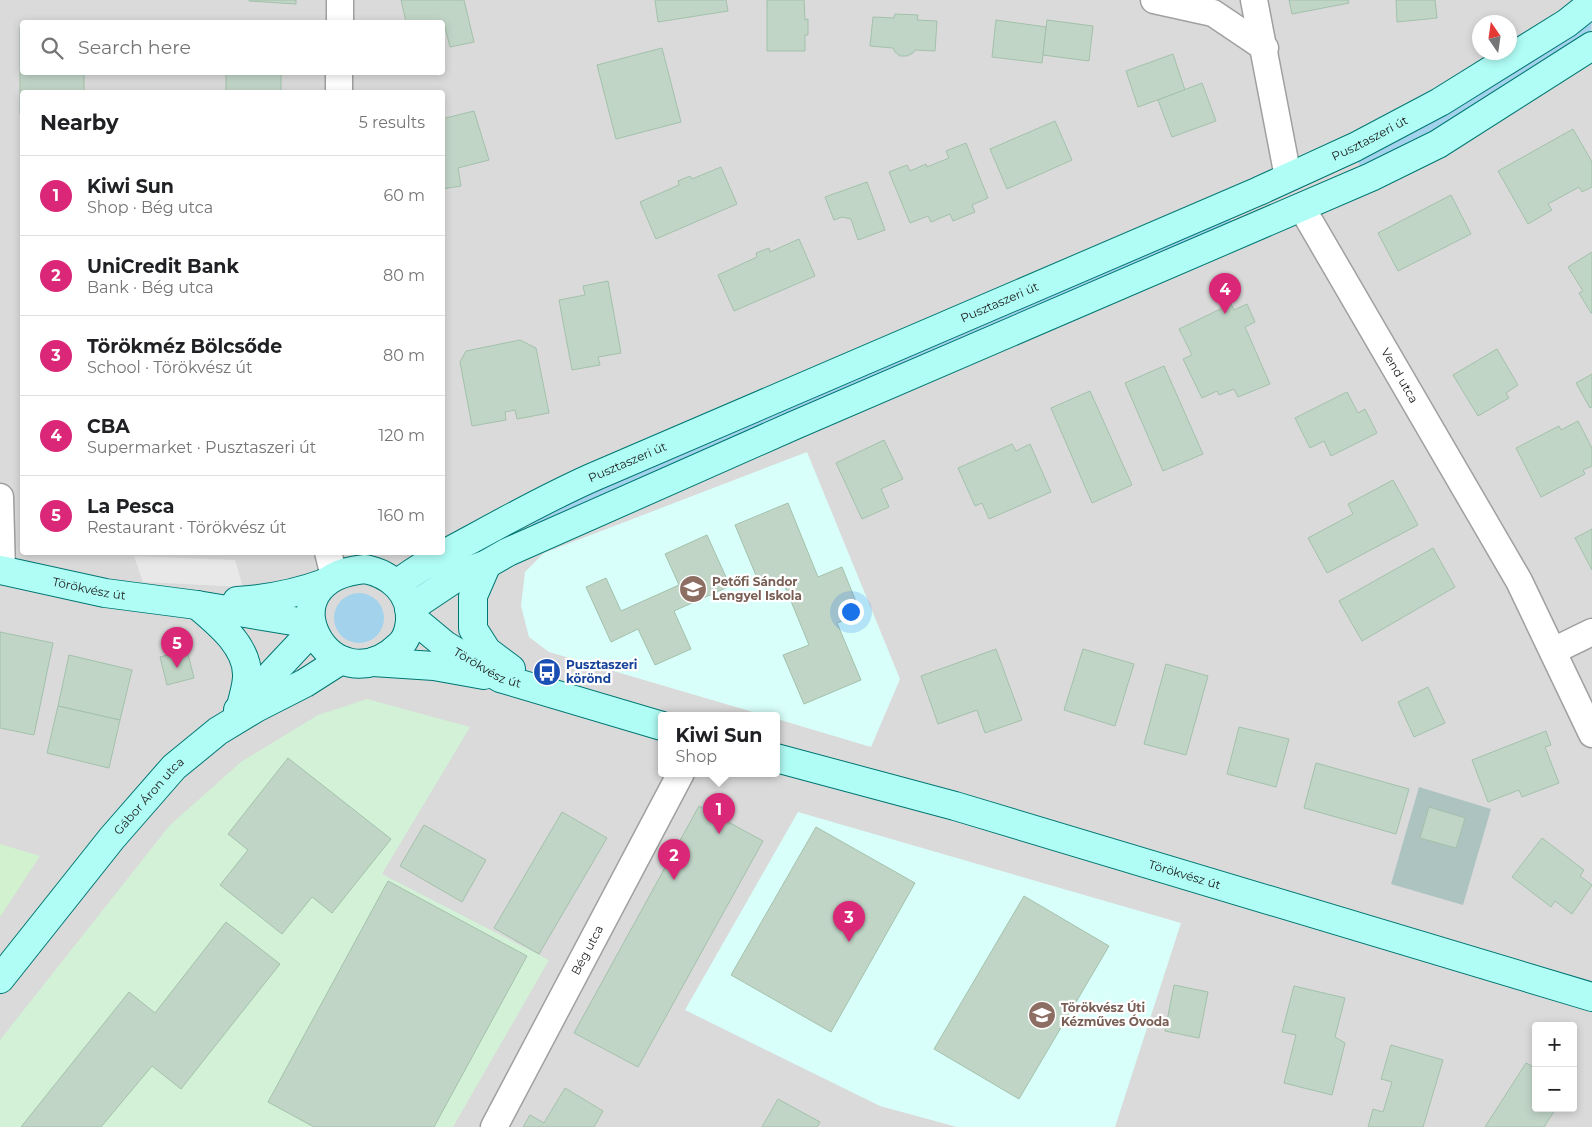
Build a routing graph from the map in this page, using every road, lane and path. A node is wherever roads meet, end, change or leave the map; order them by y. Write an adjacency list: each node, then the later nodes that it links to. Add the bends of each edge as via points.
1 (340, 0): 5 (street)
2 (1154, 0): 7 (street, via 1214,13)
3 (1254, 0): 7 (street, Vend utca)
4 (1592, 3): 10 (street, Pusztaszeri út, via 1567,23 1440,102 1355,147)
5 (340, 20)
6 (1592, 46): 11 (street, via 1438,144)
7 (1265, 48): 10 (street, Vend utca)
8 (339, 75): 9 (street)
9 (339, 90)
10 (1288, 177): 11 (street, Vend utca); 13 (street, Pusztaszeri út, via 583,481)
11 (1302, 208): 15 (street, via 795,425); 23 (street, Vend utca, via 1519,581)
12 (0, 497): 16 (street)
13 (445, 553)
14 (441, 555): 18 (street, Pusztaszeri út)
15 (487, 564): 20 (street, via 463,573); 27 (street, via 473,596 473,629 487,651)
16 (1, 570): 19 (street, Törökvész út, via 105,593)
17 (329, 570): 18 (street, via 365,569 378,572); 19 (street, Törökvész út, via 294,594 262,600); 21 (street, via 312,602)
18 (397, 584): 20 (street)
19 (187, 604): 21 (street, Törökvész út); 28 (street, via 223,627 241,650 247,674)
20 (410, 612): 25 (street, via 409,630 404,642 386,657); 26 (street, Törökvész út, via 445,645)
21 (312, 627): 24 (street, via 326,649); 28 (street)
22 (1592, 632): 23 (street)
23 (1553, 651): 31 (street, Vend utca)
24 (341, 660): 25 (street, via 357,664); 30 (street, Gábor Áron utca)
25 (373, 662): 26 (street, via 434,666)
26 (500, 678): 27 (street, Törökvész út)
27 (539, 688): 29 (street, Törökvész út)
28 (241, 707): 30 (street)
29 (658, 725)
30 (218, 731): 34 (street, Gábor Áron utca, via 174,767 112,838)
31 (1592, 734)
32 (780, 759): 35 (street, Törökvész út, via 955,806)
33 (679, 777): 36 (street, Bég utca)
34 (0, 979)
35 (1592, 997)
36 (494, 1127)

